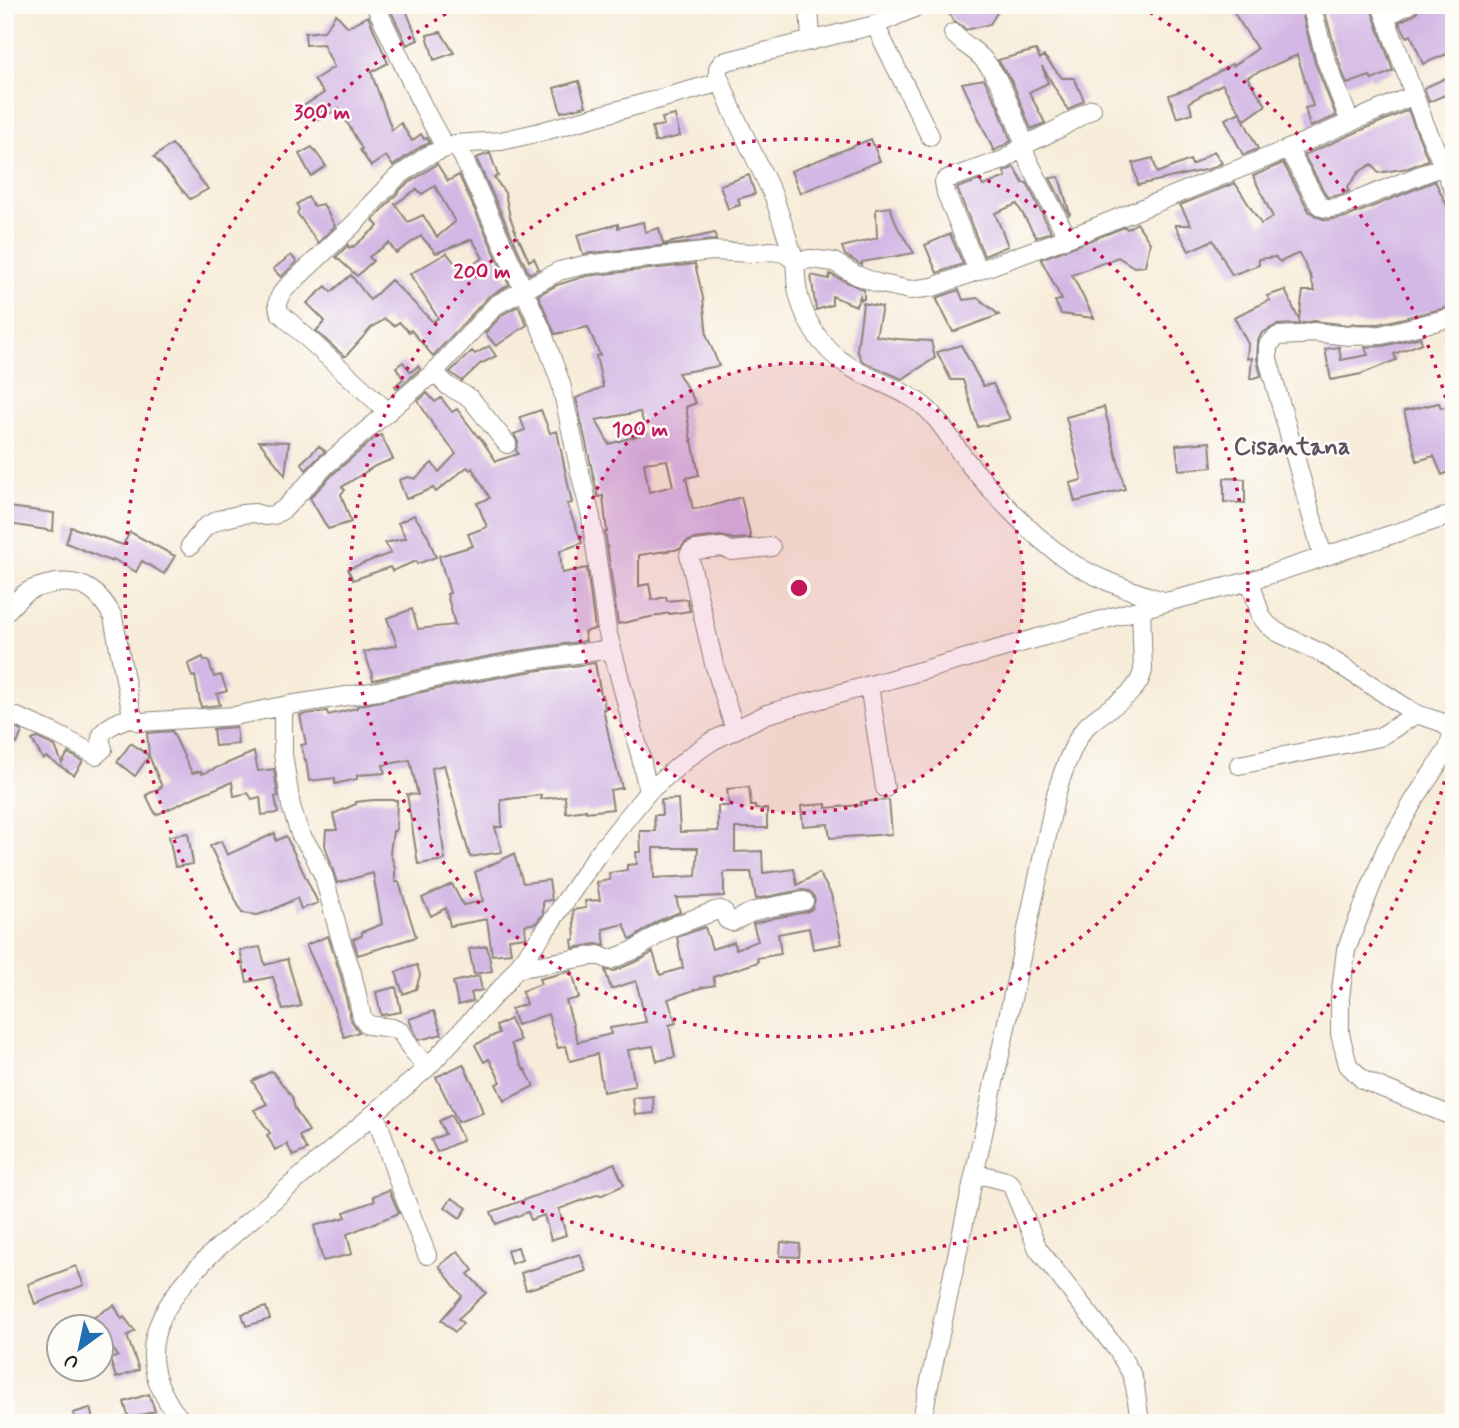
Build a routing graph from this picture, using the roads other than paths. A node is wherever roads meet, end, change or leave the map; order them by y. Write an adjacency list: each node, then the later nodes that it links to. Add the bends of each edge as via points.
1 (375, 5): 15 (street, via 435,130)
2 (809, 5): 9 (street)
3 (921, 5): 7 (street)
4 (1311, 5): 13 (street)
5 (1408, 5): 6 (street)
6 (1383, 11): 11 (street)
7 (875, 25): 9 (street); 14 (street)
8 (953, 33): 16 (street, via 983,58 994,75)
9 (811, 41): 10 (street, via 723,62 718,68)
10 (721, 82): 15 (street, via 540,132); 21 (street, via 774,197)
11 (1414, 95): 13 (street); 18 (street)
12 (1092, 109): 16 (street)
13 (1350, 122): 17 (street)
14 (930, 136)
15 (450, 146): 23 (street, via 463,157); 26 (street, via 426,156 396,178 279,296 280,313)
16 (1023, 147): 20 (street); 22 (street, via 1004,160 944,182)
17 (1288, 149): 18 (street, via 1322,208 1343,206); 20 (street)
18 (1443, 166): 19 (street)
19 (1454, 191)
20 (1067, 237): 22 (street)
21 (794, 261): 22 (street, via 834,262 877,283 910,290); 23 (street, via 772,251 713,251 584,265 559,271); 33 (street, via 807,319 836,359 926,408 967,462 1064,558 1108,582)
22 (978, 271)
23 (523, 291): 25 (street, via 496,306); 36 (street, via 561,384 591,517)
24 (1454, 317): 31 (street, via 1381,335 1313,332 1278,336 1268,345 1268,359)
25 (434, 372): 26 (street); 27 (street, via 470,398)
26 (388, 412): 29 (street, via 326,465 284,509 274,515 242,514 218,520 205,527)
27 (507, 444)
28 (1454, 514): 31 (street)
29 (190, 546)
30 (771, 547): 42 (street, via 732,551 722,547 689,555)
31 (1324, 557): 32 (street)
32 (1250, 581): 33 (street); 39 (street, via 1267,624 1323,653)
33 (1166, 601): 34 (street)
34 (1141, 608): 37 (street); 51 (street, via 1141,678 1136,688 1084,729 1056,794)
35 (5, 613): 41 (street, via 41,585 67,582 97,594 113,617)
36 (612, 649): 38 (street); 45 (street)
37 (869, 685): 42 (street, via 767,714); 44 (street)
38 (283, 706): 41 (street, via 234,716 148,723); 48 (street, via 283,754 291,806 300,834 324,877 362,1017 368,1025 401,1032)
39 (1416, 714): 43 (street, via 1380,737); 50 (street, via 1441,722 1452,734 1448,749 1386,849 1346,950 1340,1034 1348,1065 1363,1080)
40 (17, 717): 41 (street, via 96,755 103,749 102,734 115,723)
41 (134, 718)
42 (735, 730): 45 (street, via 689,757)
43 (1239, 765)
44 (885, 789)
45 (648, 792): 47 (street)
46 (804, 901): 47 (street, via 749,912 732,922 721,910 715,911 663,931 610,960 598,955)
47 (516, 969): 48 (street)
48 (427, 1068): 49 (street)
49 (375, 1113): 52 (street); 53 (street, via 213,1252 167,1306 153,1344 153,1368 169,1405)
50 (1454, 1118)
51 (975, 1173): 54 (street); 55 (street, via 1011,1184 1038,1249 1131,1373)
52 (427, 1255)
53 (186, 1423)
54 (920, 1423)
55 (1140, 1423)

